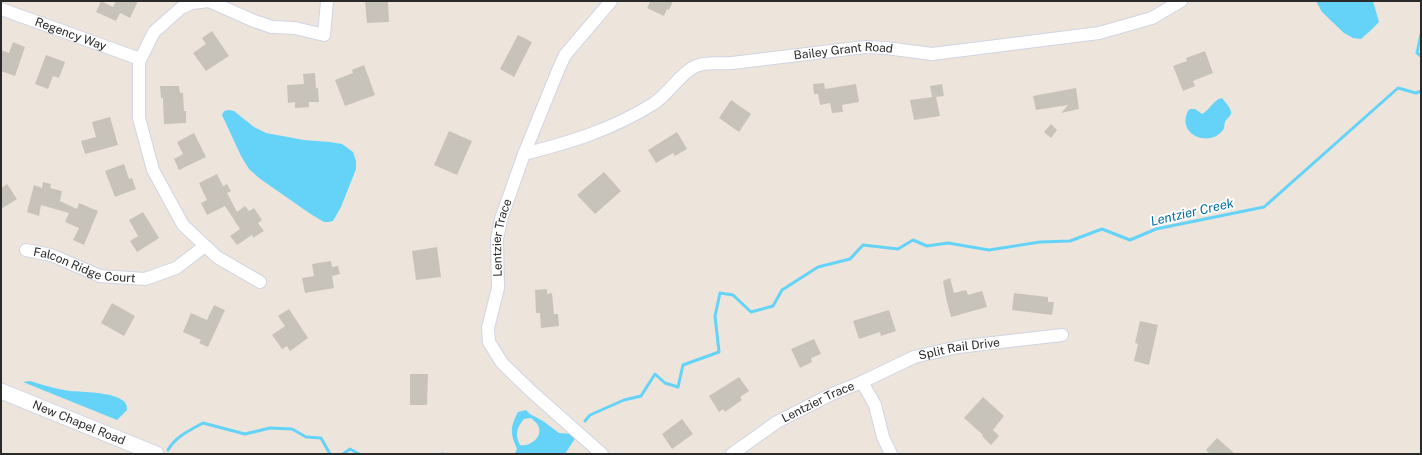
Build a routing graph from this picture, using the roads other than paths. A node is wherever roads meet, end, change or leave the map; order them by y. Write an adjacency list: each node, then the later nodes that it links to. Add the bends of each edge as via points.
1 (327, 1): 5 (street, via 324,35 295,28 272,27 208,1 192,3 181,8 154,32)
2 (610, 1): 6 (street, Lentzier Trace, via 565,55)
3 (1181, 1): 6 (street, Bailey Grant Road, via 1152,18 1099,33 932,54 865,47 698,65 684,74 656,103 630,117 601,131)
4 (1, 9): 5 (street, Regency Way)
5 (140, 59): 7 (street, via 139,118 153,170 184,225)
6 (524, 154): 14 (street, Lentzier Trace, via 501,219 497,240 498,288 488,328 489,342 507,368)
7 (205, 246): 8 (street, Falcon Ridge Court, via 176,268 146,279 100,276 51,255); 9 (street, via 217,257)
8 (26, 250)
9 (260, 282)
10 (1062, 335): 11 (street, Split Rail Drive, via 958,347 914,357)
11 (862, 382): 15 (street, Lentzier Trace, via 777,422); 16 (street, Lentzier Trace, via 875,405 883,437)
12 (1, 391): 13 (street, New Chapel Road)
13 (156, 454)
14 (602, 454)
15 (732, 454)
16 (891, 454)

